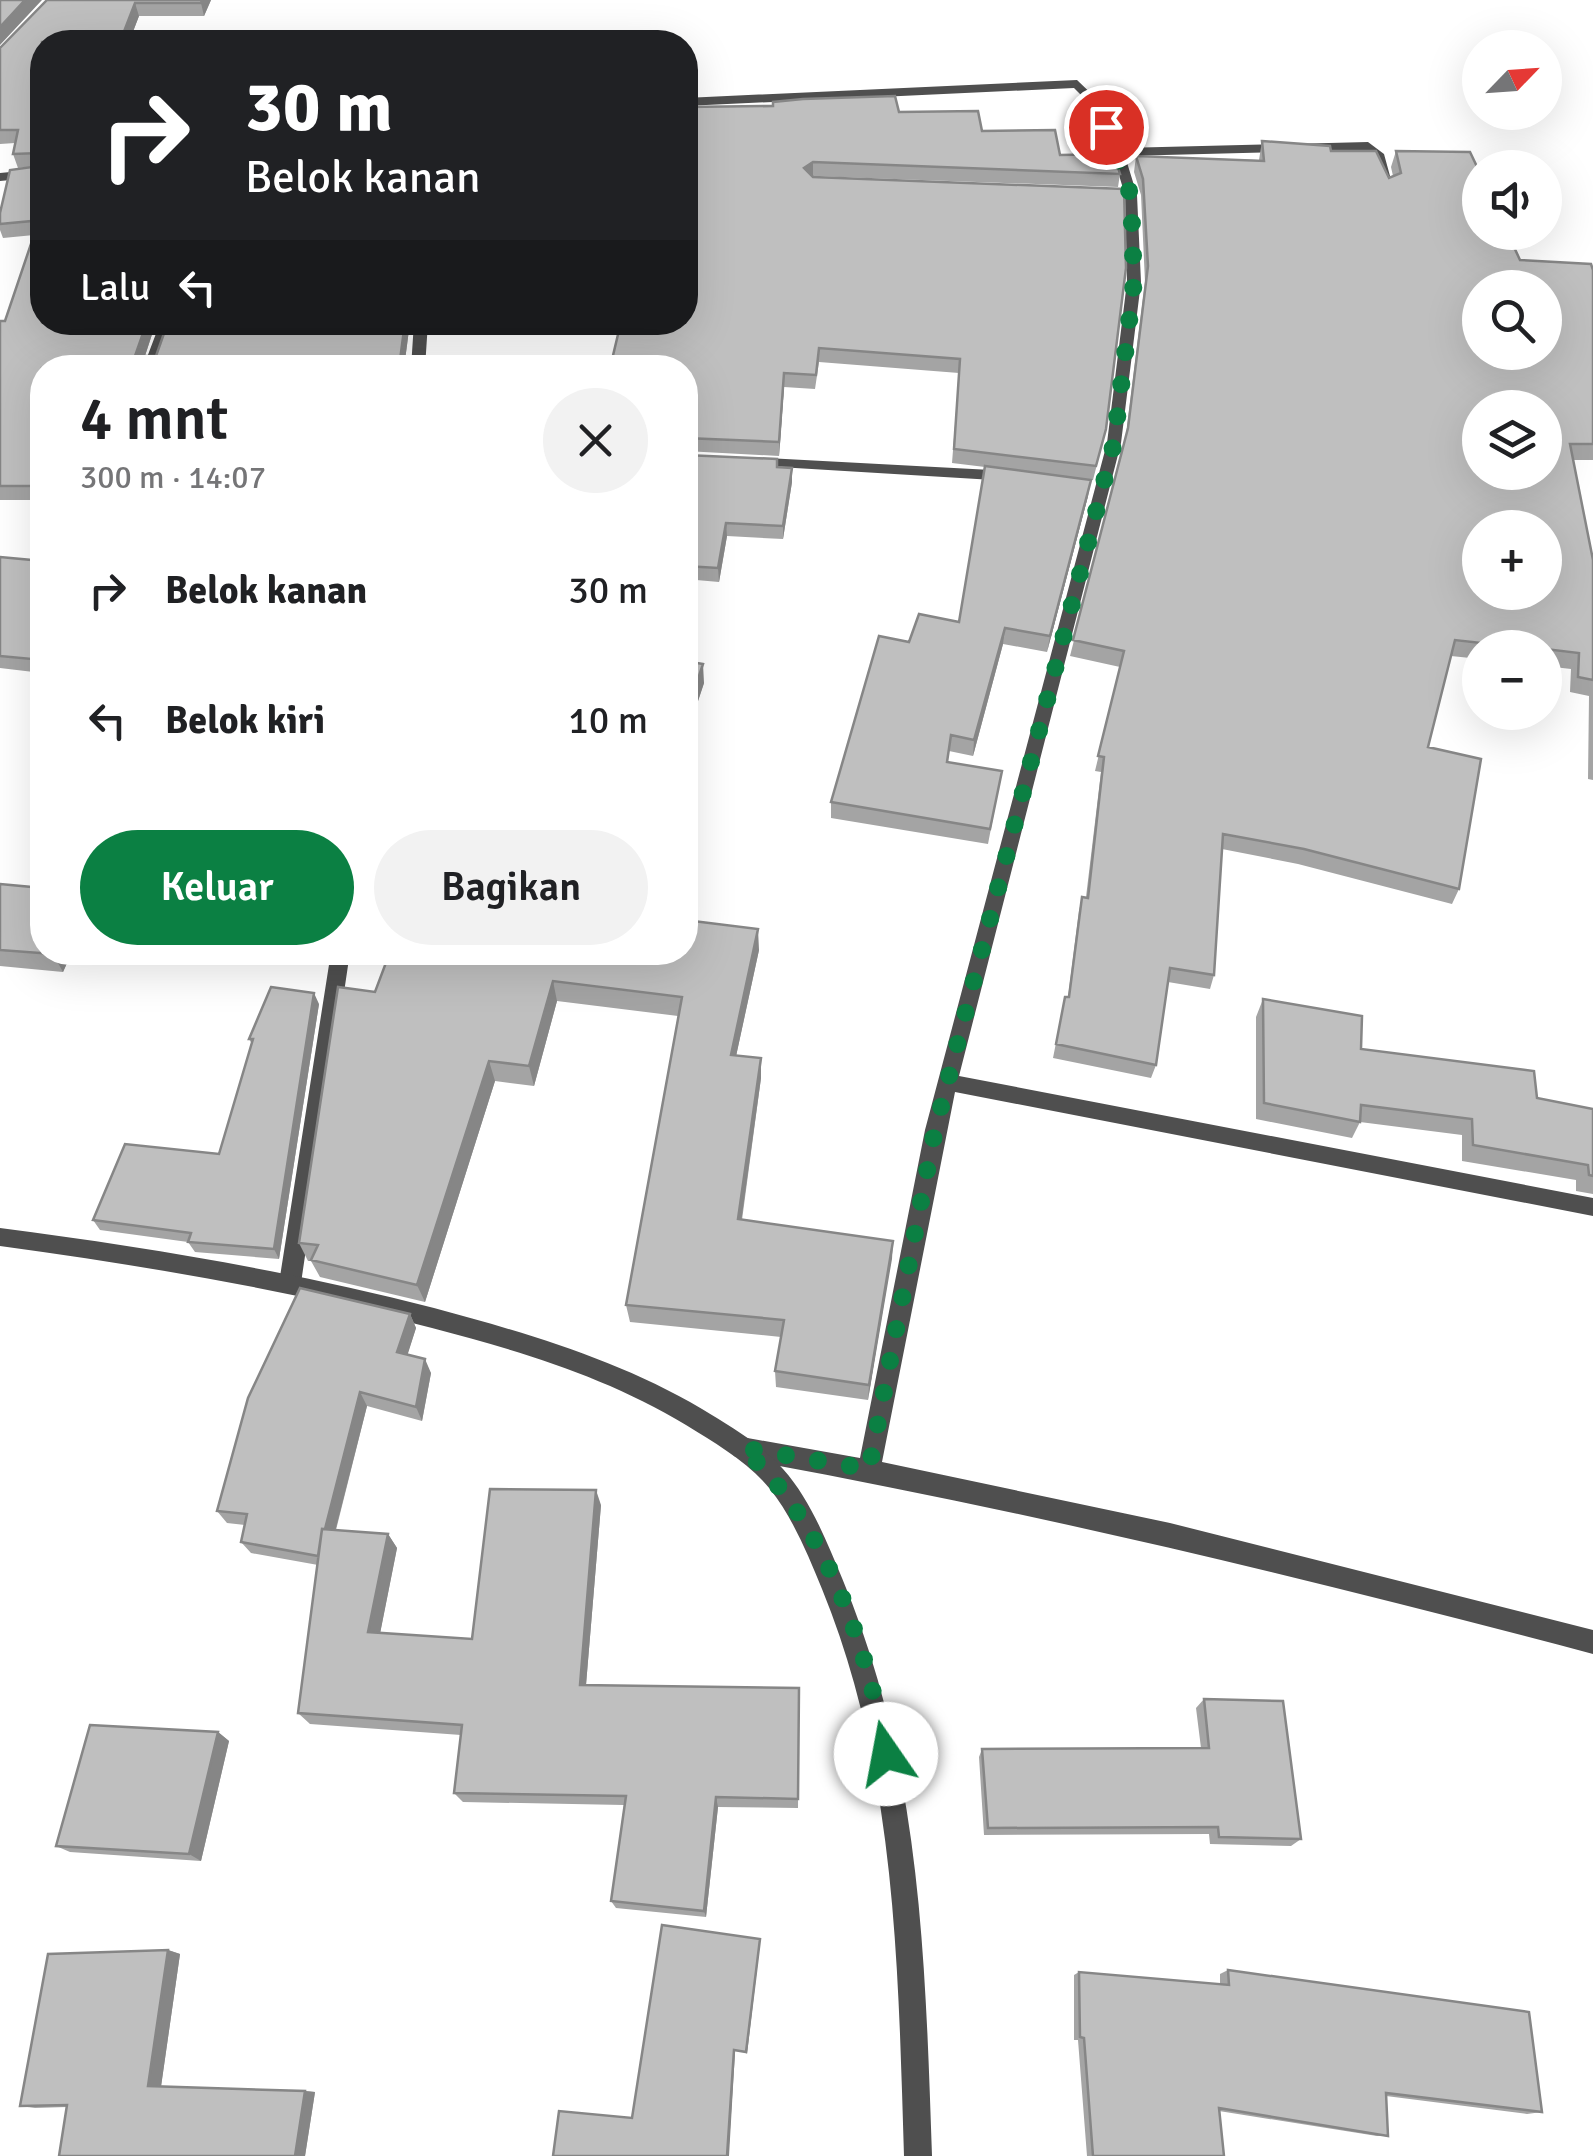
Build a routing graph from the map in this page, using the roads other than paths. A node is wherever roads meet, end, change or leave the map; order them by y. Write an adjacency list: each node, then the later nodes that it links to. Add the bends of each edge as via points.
1 (698, 101): 2 (street, via 1078,84)
2 (1118, 152): 5 (street, via 1368,146 1378,154); 7 (street)
3 (30, 174): 4 (street)
4 (0, 178)
5 (1387, 187)
6 (1111, 195): 7 (street)
7 (1131, 196): 11 (street, via 1134,282 1114,443)
8 (738, 461): 9 (street)
9 (1025, 478)
10 (1082, 486): 11 (street)
11 (1101, 489): 13 (street)
12 (339, 965): 16 (street)
13 (947, 1082): 14 (street); 18 (street)
14 (1593, 1207)
15 (0, 1237): 16 (street)
16 (290, 1283): 17 (street, via 588,1362 652,1390)
17 (742, 1448): 18 (street); 20 (street, via 798,1509 844,1608 880,1718 910,1897)
18 (869, 1469): 19 (street)
19 (1593, 1642)
20 (918, 2156)

